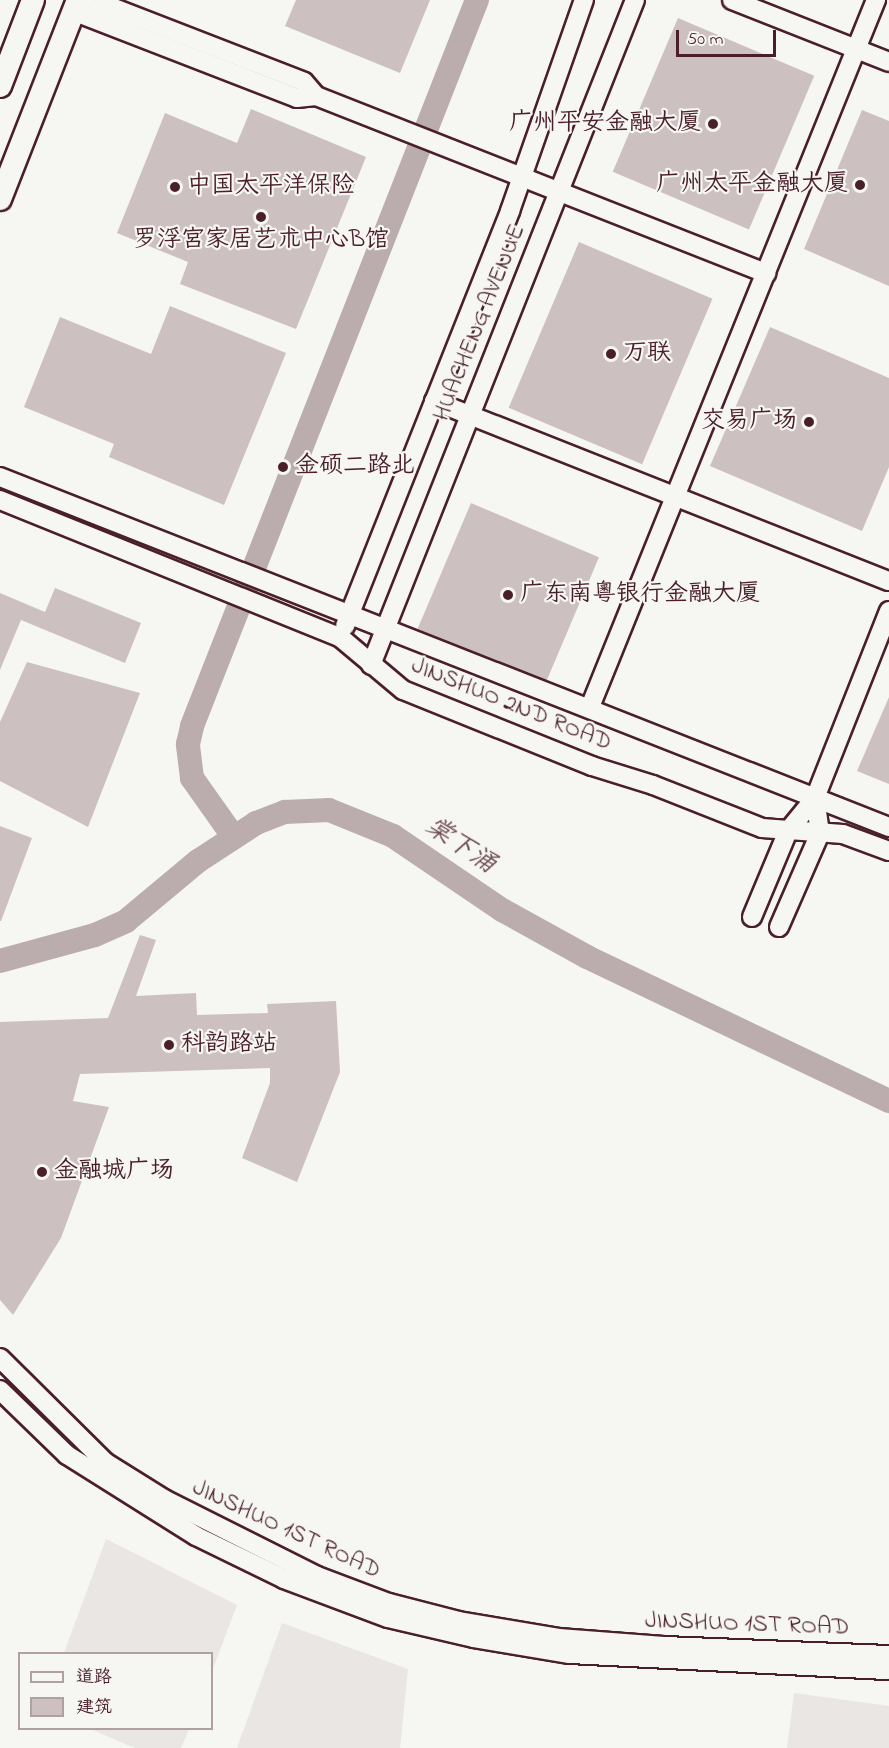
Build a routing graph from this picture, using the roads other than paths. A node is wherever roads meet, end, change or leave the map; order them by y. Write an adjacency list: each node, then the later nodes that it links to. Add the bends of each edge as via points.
1 (33, 0): 10 (main road)
2 (93, 0): 11 (street, via 304,82)
3 (584, 0): 12 (street, HUACHENG AVENUE)
4 (635, 0): 13 (street, HUACHENG AVENUE)
5 (732, 0): 8 (street)
6 (876, 0): 8 (street)
7 (75, 6): 11 (street, via 297,98); 14 (main road)
8 (856, 49): 9 (street); 15 (street)
9 (889, 62)
10 (0, 86)
11 (316, 96): 12 (street)
12 (522, 177): 13 (street); 16 (street, HUACHENG AVENUE)
13 (559, 192): 15 (street); 17 (street, HUACHENG AVENUE)
14 (0, 199)
15 (766, 273): 19 (street)
16 (434, 402): 17 (street); 23 (street, HUACHENG AVENUE)
17 (470, 416): 19 (street); 24 (street, HUACHENG AVENUE)
18 (0, 477): 23 (street, JINSHUO 2ND ROAD)
19 (675, 497): 21 (street); 27 (street)
20 (0, 500): 25 (street, JINSHUO 2ND ROAD)
21 (889, 581)
22 (889, 611): 28 (street)
23 (349, 616): 24 (street, JINSHUO 2ND ROAD); 25 (street, HUACHENG AVENUE)
24 (385, 628): 26 (street, HUACHENG AVENUE); 27 (street, JINSHUO 2ND ROAD)
25 (341, 638): 26 (street, JINSHUO 2ND ROAD)
26 (371, 664): 30 (street, JINSHUO 2ND ROAD, via 413,694 592,766 653,785 762,828)
27 (590, 707): 28 (street, JINSHUO 2ND ROAD)
28 (815, 798): 29 (street, JINSHUO 2ND ROAD); 30 (street); 31 (street)
29 (889, 827)
30 (788, 831): 31 (street, JINSHUO 2ND ROAD); 33 (street)
31 (820, 833): 32 (street, JINSHUO 2ND ROAD, via 848,836); 34 (street)
32 (889, 850)
33 (752, 917)
34 (779, 927)
35 (0, 1358): 37 (street, JINSHUO 1ST ROAD, via 105,1462 164,1499 317,1576 389,1603 459,1621 558,1638)
36 (0, 1390): 38 (street, JINSHUO 1ST ROAD, via 67,1455 196,1536 284,1579 388,1618 462,1636 570,1654)
37 (889, 1655)
38 (889, 1670)

